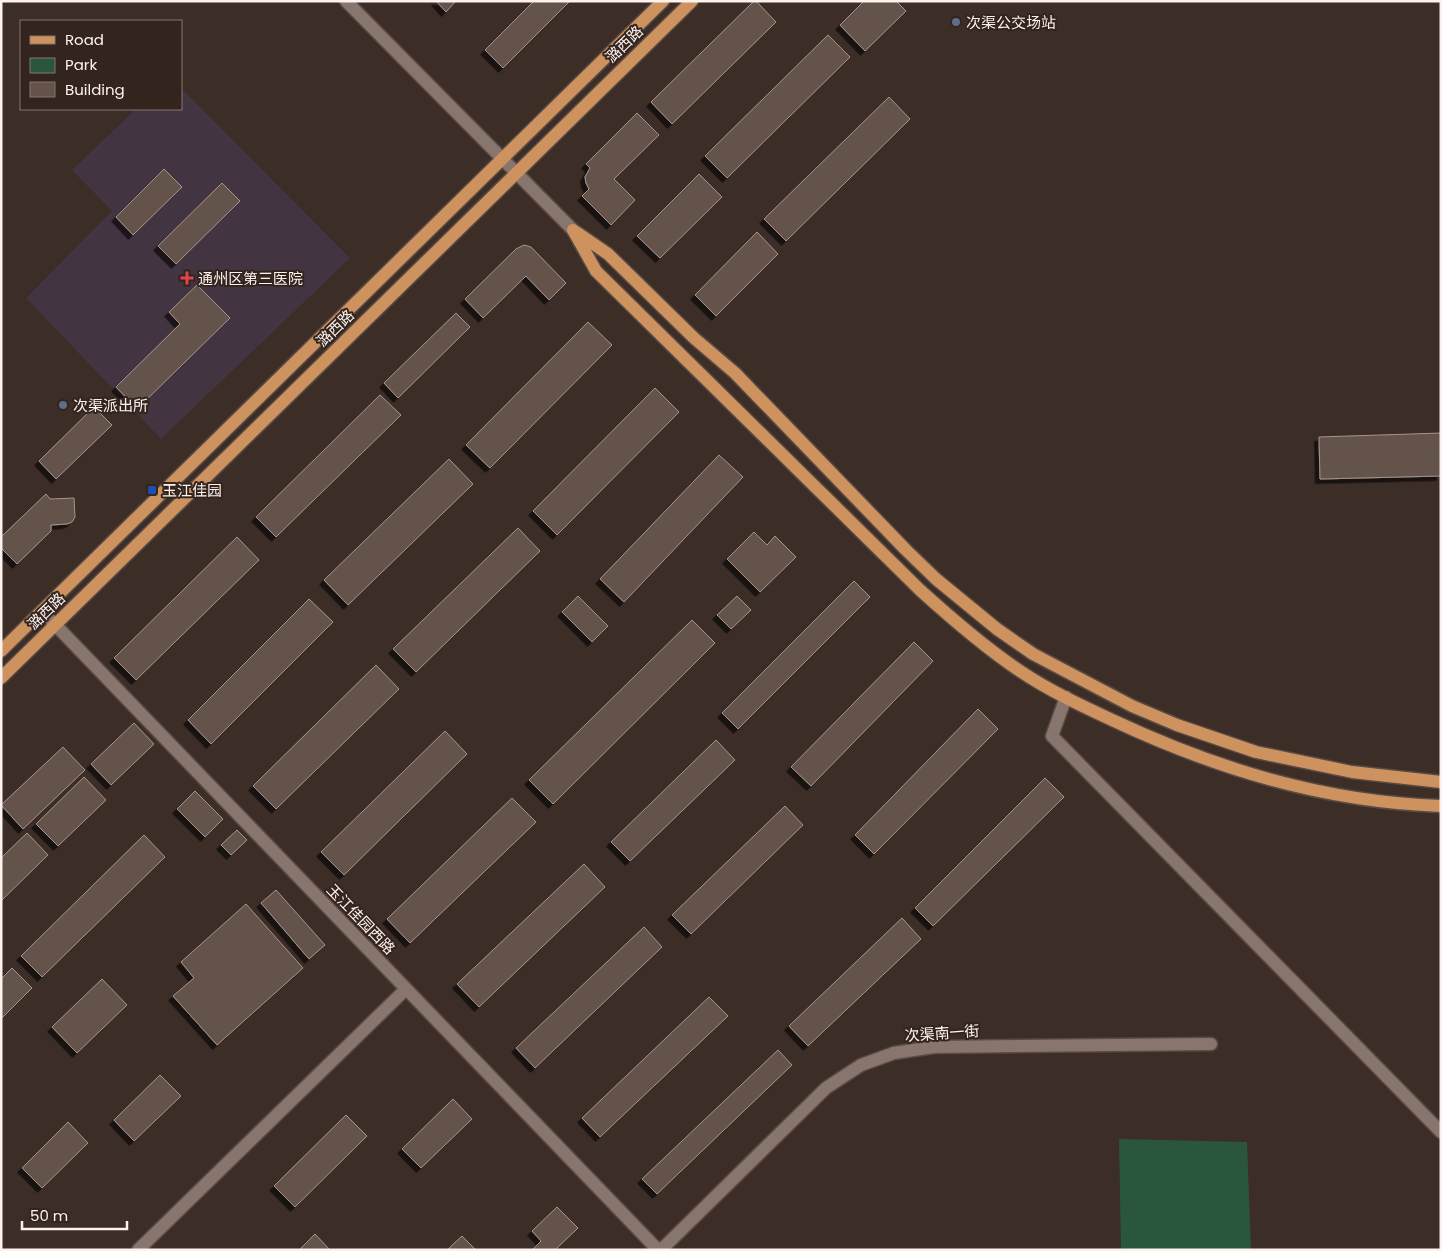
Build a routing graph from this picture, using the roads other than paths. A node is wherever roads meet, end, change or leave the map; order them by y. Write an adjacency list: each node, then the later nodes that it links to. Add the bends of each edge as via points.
1 (346, 1): 4 (street)
2 (663, 1): 4 (main road, 潞西路)
3 (692, 1): 5 (main road, 潞西路)
4 (502, 159): 5 (street); 7 (main road, 潞西路)
5 (516, 173): 6 (street); 8 (main road, 潞西路)
6 (573, 230): 11 (main road, via 596,271 920,590 1020,672); 12 (main road, via 608,254 735,374 936,578 1033,654 1132,706 1256,752 1352,772)
7 (42, 611): 8 (street, 玉江佳园西路); 9 (main road, 潞西路)
8 (55, 625): 10 (main road, 潞西路); 14 (street, 玉江佳园西路)
9 (1, 651)
10 (1, 678)
11 (1066, 697): 13 (main road, via 1148,737 1267,780 1352,798); 16 (street, via 1052,736)
12 (1441, 782)
13 (1441, 806)
14 (406, 989): 17 (street); 18 (street, 玉江佳园西路)
15 (1211, 1044): 18 (street, 次渠南一街, via 934,1047 894,1053 861,1065 826,1088)
16 (1441, 1132)
17 (138, 1250)
18 (659, 1250)

